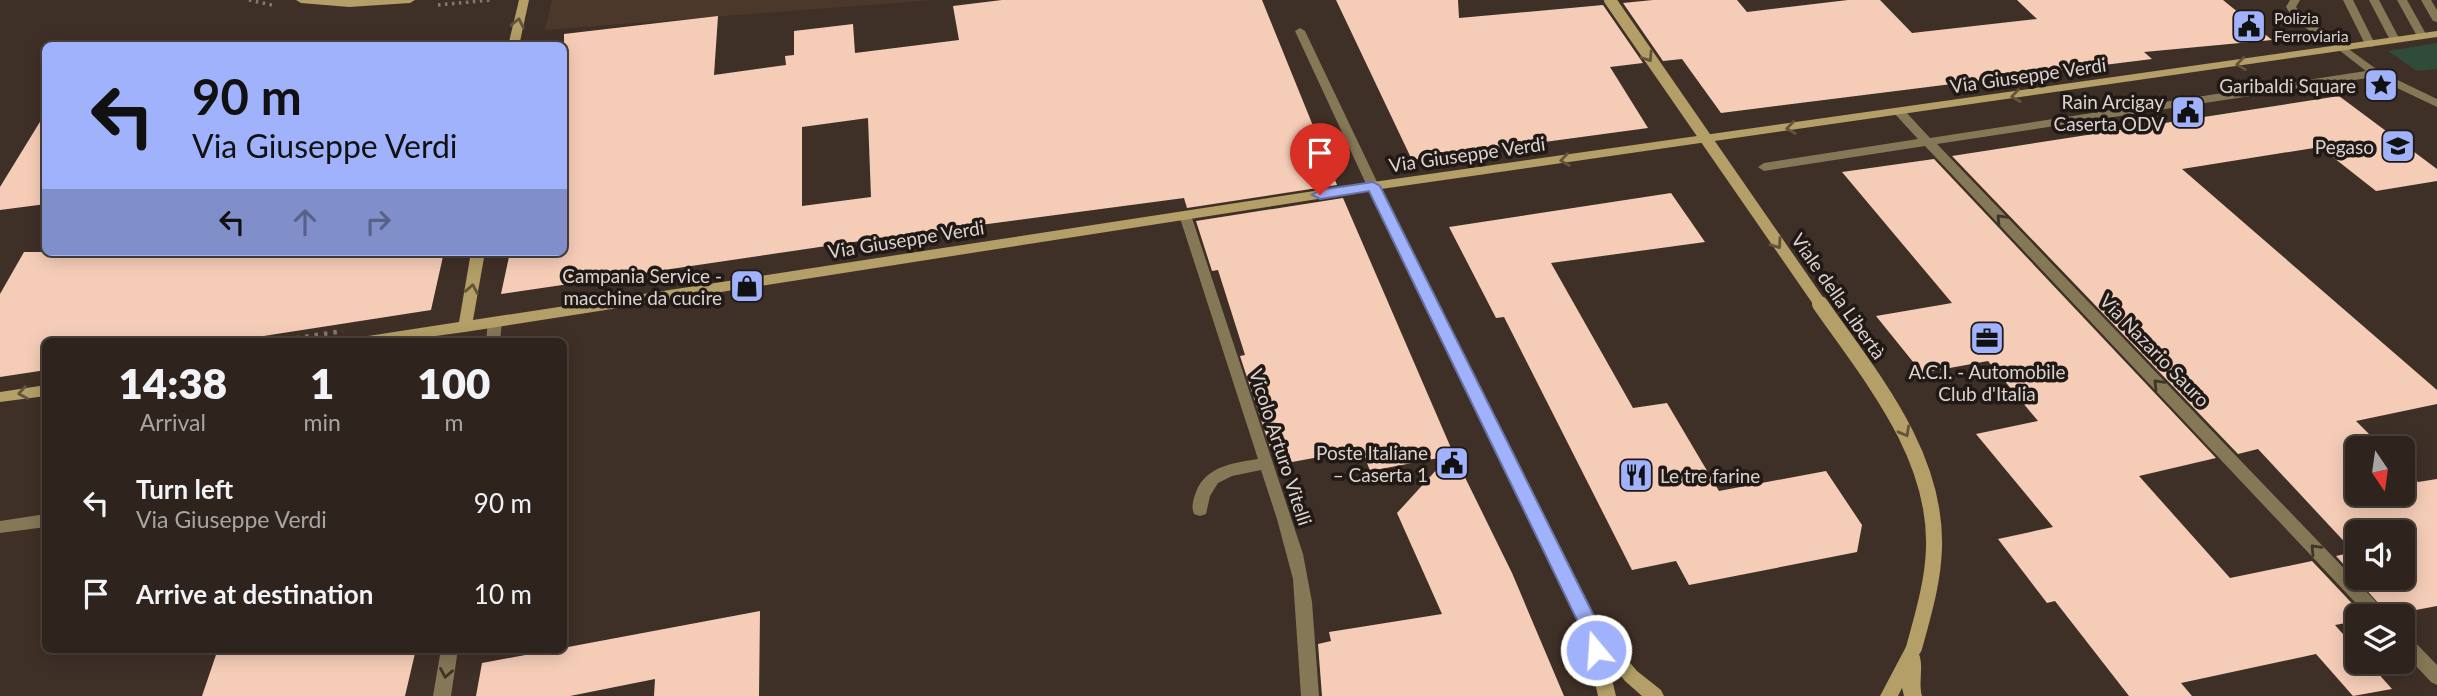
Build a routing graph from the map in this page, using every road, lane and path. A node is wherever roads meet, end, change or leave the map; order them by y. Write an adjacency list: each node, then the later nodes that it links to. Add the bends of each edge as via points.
1 (301, 0): 2 (main road, via 349,4)
2 (410, 0)
3 (524, 0): 15 (main road, one-way to 3)
4 (1610, 0): 38 (main road, Viale della Libertà, one-way to 38, bridge, via 1887,401 1919,459 1933,510 1935,562)
5 (2295, 0): 17 (street, via 2291,6 2299,19)
6 (2348, 0): 16 (street)
7 (2374, 0): 14 (street)
8 (2402, 0): 13 (street)
9 (2426, 0): 10 (street)
10 (2437, 19)
11 (1300, 31): 23 (street)
12 (2437, 34): 13 (main road, Via Giuseppe Verdi)
13 (2422, 36): 14 (main road, Via Giuseppe Verdi)
14 (2395, 40): 16 (main road, Via Giuseppe Verdi)
15 (514, 42)
16 (2371, 44): 17 (main road, Via Giuseppe Verdi)
17 (2343, 48): 18 (street); 20 (main road, Via Giuseppe Verdi, one-way to 20)
18 (2375, 73): 19 (street); 21 (street)
19 (2437, 103)
20 (1900, 113): 21 (street, Via Nazario Sauro); 23 (main road, Via Giuseppe Verdi, one-way to 23)
21 (1928, 142): 22 (street); 36 (street, Via Nazario Sauro, one-way to 21)
22 (1764, 167)
23 (1373, 186): 24 (main road, Via Giuseppe Verdi); 37 (main road)
24 (1185, 215): 26 (main road, Via Giuseppe Verdi); 32 (street, Vicolo Arturo Vitelli)
25 (477, 256): 27 (main road, one-way to 25)
26 (495, 322): 27 (main road, Via Giuseppe Verdi); 29 (street)
27 (465, 327): 28 (main road, Via Giuseppe Verdi)
28 (389, 338)
29 (493, 338)
30 (42, 391): 31 (main road, one-way to 31)
31 (0, 397)
32 (1266, 463): 33 (street, via 1215,476 1200,496); 43 (street, Vicolo Arturo Vitelli, via 1302,587)
33 (1200, 510)
34 (42, 521): 35 (street)
35 (0, 527)
36 (2368, 604)
37 (1591, 628): 44 (main road); 45 (main road, via 1631,676)
38 (1914, 648): 46 (main road, Viale della Libertà); 47 (main road, Viale della Libertà)
39 (449, 653): 42 (street, one-way to 42)
40 (2415, 654): 41 (street)
41 (2437, 677)
42 (442, 696)
43 (1310, 696)
44 (1607, 696)
45 (1655, 696)
46 (1889, 696)
47 (1913, 696)

